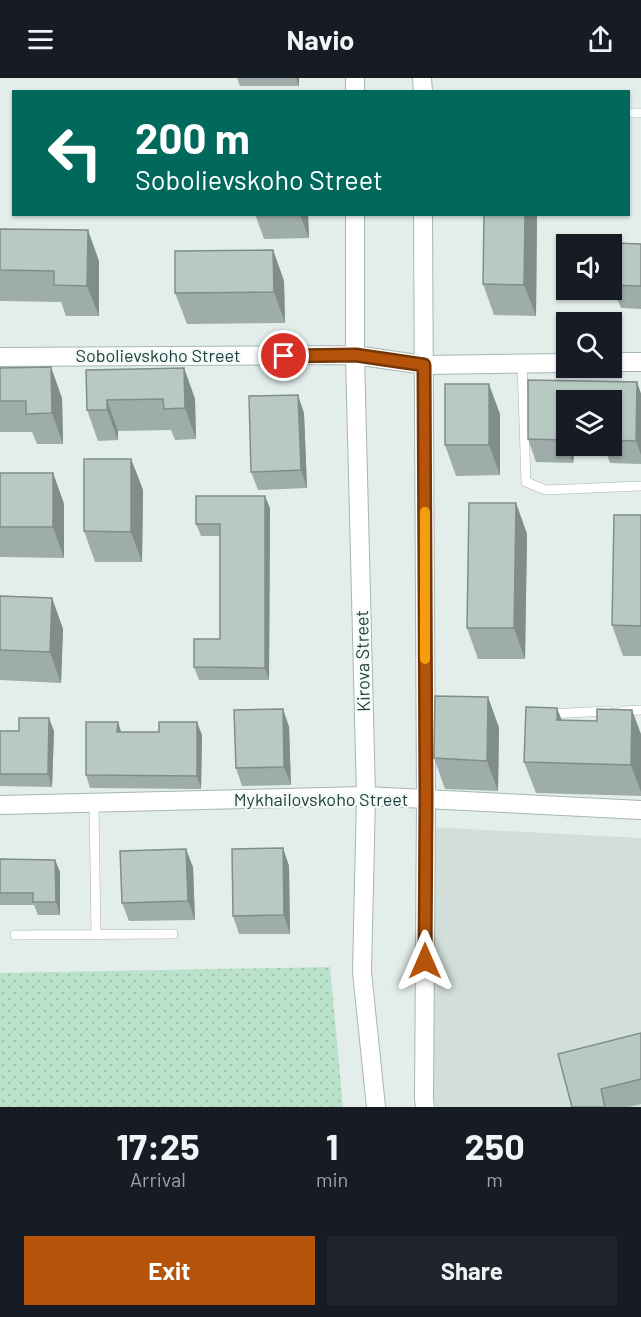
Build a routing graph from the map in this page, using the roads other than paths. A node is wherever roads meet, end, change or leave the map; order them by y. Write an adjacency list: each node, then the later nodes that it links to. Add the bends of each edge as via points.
1 (355, 216): 3 (street, Kirova Street)
2 (423, 216): 9 (street)
3 (356, 355): 4 (street, Sobolievskoho Street); 9 (street, Sobolievskoho Street); 13 (street, Kirova Street)
4 (0, 357)
5 (622, 362): 6 (street)
6 (641, 362)
7 (522, 363): 8 (street, Sobolievskoho Street); 9 (street, Sobolievskoho Street); 10 (lane, via 526,482 546,490)
8 (556, 363)
9 (424, 365): 14 (street)
10 (641, 486)
11 (641, 710): 12 (lane)
12 (545, 714)
13 (366, 796): 14 (street, Mykhailovskoho Street); 15 (street, Mykhailovskoho Street); 21 (street, Kirova Street, via 362,972)
14 (426, 800): 17 (street, Mykhailovskoho Street); 22 (street)
15 (94, 803): 16 (street, Mykhailovskoho Street); 19 (lane)
16 (0, 805)
17 (641, 810)
18 (15, 934): 19 (lane)
19 (96, 934): 20 (lane)
20 (173, 934)
21 (376, 1107)
22 (425, 1107)

